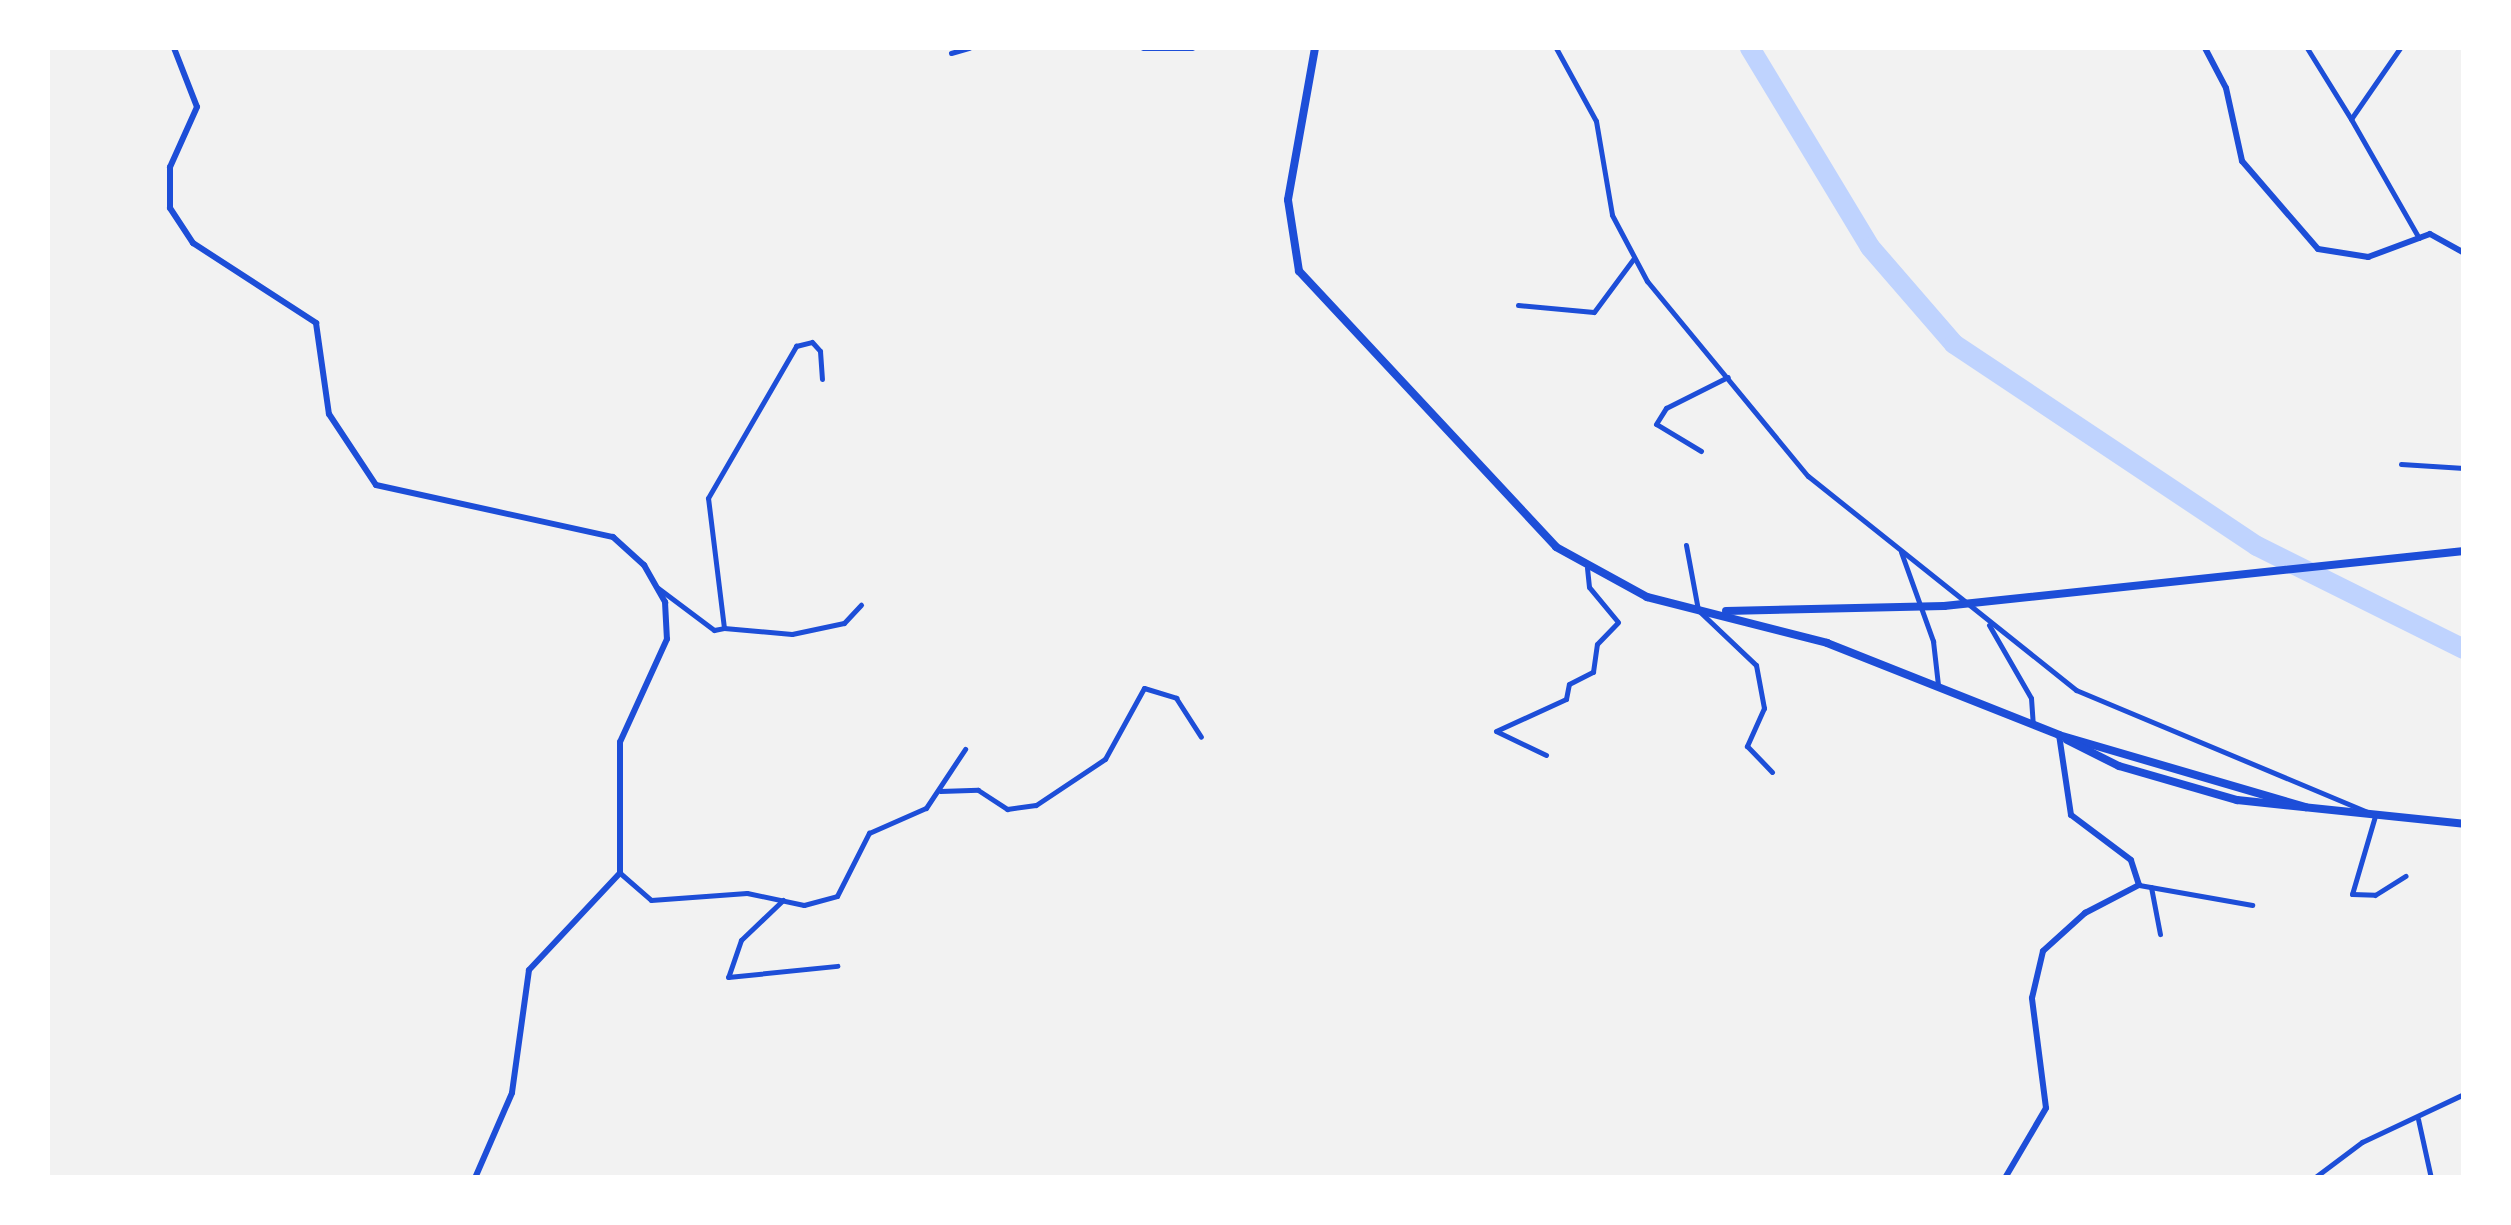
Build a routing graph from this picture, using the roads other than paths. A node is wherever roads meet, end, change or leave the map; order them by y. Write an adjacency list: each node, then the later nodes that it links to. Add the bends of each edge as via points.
1 (174, 48): 25 (street, via 197,107 170,167 170,208 193,243 316,323 329,414 376,484 613,538)
2 (969, 48): 10 (street)
3 (1143, 48): 4 (street)
4 (1192, 48)
5 (1315, 48): 24 (main road, via 1288,200 1299,271 1528,524)
6 (1556, 48): 14 (street, via 1596,121 1603,185)
7 (2205, 48): 12 (street, via 2226,88 2242,161 2305,238 2351,258)
8 (2307, 48): 11 (street)
9 (2400, 48): 11 (street)
10 (951, 53)
11 (2351, 119): 12 (street)
12 (2419, 238): 13 (street, via 2442,235)
13 (2464, 253)
14 (1634, 258): 15 (street, via 1610,302 1594,312); 16 (street)
15 (1518, 304)
16 (1728, 377): 18 (street, via 1666,408 1656,424); 22 (street, via 1808,476)
17 (822, 379): 30 (street, via 820,351 812,342 796,346 708,498)
18 (1701, 450)
19 (2401, 464): 20 (street)
20 (2464, 468)
21 (1686, 545): 27 (street)
22 (1900, 550): 29 (street); 31 (street, via 1934,641)
23 (2464, 551): 28 (main road, via 1845,612)
24 (1588, 568): 27 (main road); 36 (street, via 1588,587 1618,622 1597,644 1593,672 1569,684 1566,699 1496,731)
25 (656, 586): 30 (street, via 714,630); 41 (street, via 666,639 620,742)
26 (861, 605): 30 (street, via 844,623 810,631)
27 (1698, 610): 28 (main road); 37 (street, via 1756,664 1764,708 1746,746)
28 (1712, 611): 31 (main road)
29 (1988, 622): 32 (street, via 1994,646 2032,698); 39 (street, via 2126,716)
30 (724, 628)
31 (1938, 685): 32 (main road)
32 (2033, 726): 33 (main road)
33 (2059, 735): 39 (main road, via 2306,807); 43 (street, via 2071,815 2130,860)
34 (1201, 737): 38 (street, via 1176,698 1144,688 1105,760 1036,805 1007,809 978,790)
35 (965, 749): 38 (street)
36 (1546, 755)
37 (1772, 772)
38 (940, 792): 45 (street, via 868,833 837,896)
39 (2371, 813): 40 (main road); 42 (street, via 2352,894 2375,895)
40 (2464, 824)
41 (620, 873): 45 (street, via 651,900 747,893); 51 (street, via 529,970 512,1093)
42 (2406, 876)
43 (2139, 885): 44 (street); 52 (street, via 2085,913 2043,952 2032,998 2046,1108)
44 (2151, 887): 46 (street); 47 (street)
45 (783, 900): 48 (street, via 741,940 728,977)
46 (2252, 905)
47 (2160, 934)
48 (837, 966)
49 (2464, 1094): 50 (street)
50 (2418, 1119): 53 (street, via 2362,1142); 54 (street)
51 (475, 1178)
52 (2005, 1178)
53 (2314, 1178)
54 (2431, 1178)

